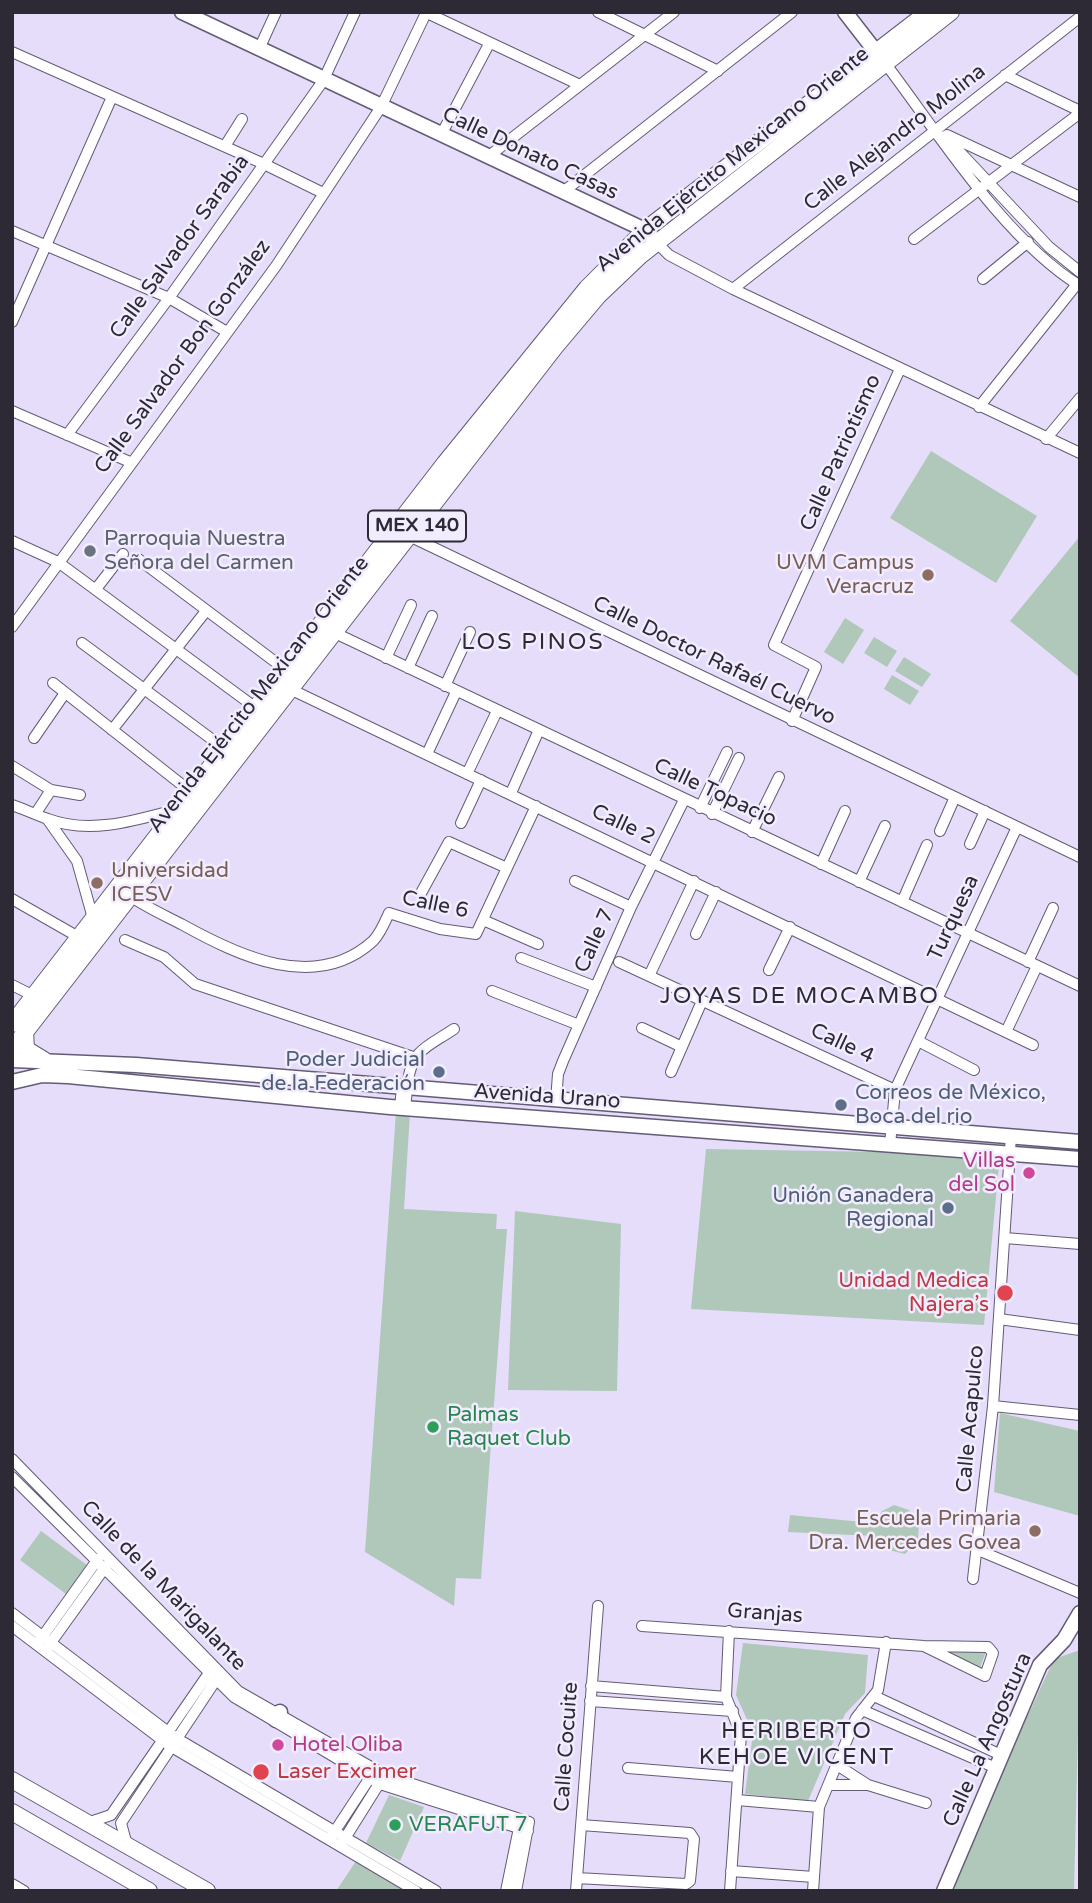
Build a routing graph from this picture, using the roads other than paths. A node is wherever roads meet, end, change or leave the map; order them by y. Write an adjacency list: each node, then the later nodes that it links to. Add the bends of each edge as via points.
1 (276, 12): 14 (street)
2 (355, 12): 19 (street, Calle Salvador Sarabia)
3 (425, 12): 13 (street); 22 (street, Calle Salvador Bon González)
4 (598, 12): 12 (street)
5 (674, 12): 12 (street)
6 (792, 12): 17 (street)
7 (845, 12): 16 (main road)
8 (928, 12): 16 (main road, Avenida Ejército Mexicano Oriente / MEX 140)
9 (951, 12): 16 (main road, Avenida Ejército Mexicano Oriente / MEX 140)
10 (190, 14): 14 (main road, Calle Donato Casas)
11 (1080, 17): 18 (street, Calle Alejandro Molina)
12 (645, 34): 17 (street); 20 (street)
13 (489, 44): 20 (street); 26 (street)
14 (259, 50): 19 (main road, Calle Donato Casas)
15 (12, 52): 21 (street)
16 (880, 58): 25 (street); 36 (main road, Avenida Ejército Mexicano Oriente / MEX 140); 40 (main road, Avenida Ejército Mexicano Oriente / MEX 140)
17 (718, 71): 33 (street)
18 (1005, 75): 23 (street); 25 (street, Calle Alejandro Molina)
19 (323, 81): 22 (main road, Calle Donato Casas); 29 (street, Calle Salvador Sarabia)
20 (580, 85): 28 (street)
21 (112, 97): 27 (street); 41 (street)
22 (381, 107): 26 (main road, Calle Donato Casas); 34 (street, Calle Salvador Bon González)
23 (1080, 112): 30 (street)
24 (242, 119): 27 (street)
25 (936, 130): 30 (street); 31 (street); 32 (street); 45 (street, Calle Alejandro Molina)
26 (441, 135): 28 (main road, Calle Donato Casas)
27 (225, 146): 29 (street)
28 (489, 156): 33 (main road, Calle Donato Casas)
29 (264, 164): 34 (street); 46 (street, Calle Salvador Sarabia)
30 (1013, 166): 31 (street); 35 (street)
31 (989, 182): 32 (street); 42 (street, via 1049,247)
32 (980, 189): 38 (street); 39 (street)
33 (563, 192): 36 (main road, Calle Donato Casas)
34 (323, 194): 48 (street, Calle Salvador Bon González)
35 (1080, 197)
36 (645, 230): 40 (main road, Calle Donato Casas); 57 (main road, Avenida Ejército Mexicano Oriente / MEX 140, via 558,320)
37 (12, 231): 41 (street)
38 (914, 239)
39 (1028, 242): 43 (street); 44 (street)
40 (657, 243): 45 (street, Calle Donato Casas, via 669,255); 57 (main road, Avenida Ejército Mexicano Oriente / MEX 140, via 617,277 569,329)
41 (48, 246): 46 (street); 47 (street)
42 (1080, 272)
43 (983, 279)
44 (1078, 285): 51 (street)
45 (733, 289): 49 (street, Calle Donato Casas)
46 (169, 298): 48 (street); 53 (street, Calle Salvador Sarabia)
47 (12, 322)
48 (227, 332): 56 (street, Calle Salvador Bon González)
49 (900, 369): 51 (street, Calle Donato Casas); 82 (street, Calle Patriotismo, via 774,645 816,667)
50 (1080, 397): 54 (street)
51 (979, 407): 54 (street, Calle Donato Casas)
52 (12, 411): 53 (street)
53 (67, 435): 56 (street)
54 (1046, 439): 55 (street, Calle Donato Casas)
55 (1080, 453)
56 (130, 462): 61 (street, Calle Salvador Bon González)
57 (402, 533): 68 (main road, Avenida Ejército Mexicano Oriente / MEX 140); 73 (main road, Avenida Ejército Mexicano Oriente / MEX 140); 82 (street, Calle Doctor Rafaél Cuervo)
58 (12, 541): 61 (street)
59 (124, 554): 62 (street)
60 (138, 558): 64 (street)
61 (58, 562): 62 (street); 66 (street, Calle Salvador Bon González)
62 (96, 589): 70 (street)
63 (411, 605): 71 (street)
64 (206, 611): 70 (street); 73 (street)
65 (432, 616): 72 (street)
66 (12, 627)
67 (470, 632): 75 (street)
68 (335, 633): 71 (street, Calle Topacio); 77 (main road, Avenida Ejército Mexicano Oriente / MEX 140)
69 (82, 643): 76 (street)
70 (176, 649): 76 (street); 80 (street)
71 (386, 658): 72 (street, Calle Topacio)
72 (408, 668): 75 (street, Calle Topacio)
73 (286, 670): 80 (main road, Avenida Ejército Mexicano Oriente / MEX 140)
74 (53, 683): 79 (street)
75 (445, 686): 78 (street, Calle Topacio)
76 (145, 688): 83 (street); 86 (street)
77 (290, 689): 88 (street, Calle 2); 123 (main road, Avenida Ejército Mexicano Oriente / MEX 140)
78 (456, 692): 81 (street, Calle Topacio); 88 (street)
79 (65, 693): 83 (street); 85 (street)
80 (256, 708): 86 (main road, Avenida Ejército Mexicano Oriente / MEX 140)
81 (497, 710): 84 (street, Calle Topacio); 91 (street)
82 (792, 721): 98 (street, Calle Doctor Rafaél Cuervo)
83 (112, 730): 95 (street)
84 (539, 730): 96 (street); 99 (street, Calle Topacio)
85 (34, 738)
86 (225, 749): 95 (main road, Avenida Ejército Mexicano Oriente / MEX 140)
87 (727, 752): 103 (street)
88 (427, 754): 91 (street, Calle 2)
89 (739, 758): 107 (street)
90 (12, 766): 94 (street)
91 (467, 774): 93 (street, Calle 2)
92 (779, 777): 113 (street)
93 (481, 780): 96 (street, Calle 2); 109 (street)
94 (51, 790): 97 (street); 106 (street)
95 (191, 792): 102 (main road, Avenida Ejército Mexicano Oriente / MEX 140)
96 (511, 793): 101 (street, Calle 2)
97 (80, 795)
98 (955, 797): 105 (street, Calle Doctor Rafaél Cuervo); 112 (street)
99 (684, 800): 103 (street, Calle Topacio); 117 (street, Calle 7)
100 (12, 804): 106 (street)
101 (536, 806): 117 (street, Calle 2); 119 (street, Calle 6)
102 (179, 808): 108 (street, via 108,825); 123 (main road, Avenida Ejército Mexicano Oriente / MEX 140)
103 (700, 808): 107 (street, Calle Topacio)
104 (845, 811): 118 (street)
105 (985, 811): 111 (street, Calle Doctor Rafaél Cuervo); 114 (street)
106 (36, 813): 108 (street)
107 (712, 814): 113 (street, Calle Topacio)
108 (48, 819): 131 (street, via 77,861)
109 (461, 823)
110 (885, 826): 122 (street)
111 (1017, 827): 116 (street, Calle Doctor Rafaél Cuervo); 133 (street, Turquesa)
112 (940, 831)
113 (752, 832): 118 (street, Calle Topacio)
114 (970, 844)
115 (927, 845): 127 (street)
116 (1080, 857)
117 (654, 861): 121 (street, Calle 2); 128 (street, Calle 7)
118 (821, 864): 122 (street, Calle Topacio)
119 (507, 868): 125 (street, via 449,842); 130 (street, Calle 6)
120 (575, 881): 128 (street)
121 (694, 881): 124 (street, Calle 2); 142 (street)
122 (859, 882): 127 (street, Calle Topacio)
123 (123, 891): 130 (street, Calle 6, via 236,951 293,968 333,964 353,955 375,940 389,913 440,929 476,934); 131 (main road, Avenida Ejército Mexicano Oriente / MEX 140)
124 (716, 892): 132 (street, Calle 2); 134 (street)
125 (421, 893)
126 (12, 899): 136 (street)
127 (902, 902): 133 (street, Calle Topacio)
128 (631, 907): 144 (street, Calle 7)
129 (1053, 908): 140 (street)
130 (483, 920): 137 (street)
131 (97, 925): 136 (main road, Avenida Ejército Mexicano Oriente / MEX 140)
132 (790, 927): 141 (street); 148 (street, Calle 2)
133 (968, 933): 140 (street, Calle Topacio); 148 (street, Turquesa)
134 (696, 934)
135 (125, 940): 159 (street, via 164,957 195,984)
136 (85, 941): 147 (main road, Avenida Ejército Mexicano Oriente / MEX 140); 151 (main road, Avenida Ejército Mexicano Oriente / MEX 140)
137 (538, 944)
138 (521, 958): 144 (street)
139 (619, 962): 142 (street, Calle 4)
140 (1036, 965): 145 (street, Calle Topacio); 154 (street)
141 (768, 970)
142 (649, 976): 149 (street, Calle 4)
143 (12, 985): 147 (street)
144 (596, 986): 150 (street, Calle 7)
145 (1080, 986)
146 (492, 991): 150 (street)
147 (34, 996): 151 (main road, Avenida Ejército Mexicano Oriente / MEX 140)
148 (939, 998): 154 (street, Calle 2); 155 (street, Turquesa)
149 (702, 1001): 157 (street); 166 (street, Calle 4)
150 (579, 1025): 168 (street, Calle 7, via 558,1074)
151 (19, 1028): 158 (main road, Avenida Ejército Mexicano Oriente / MEX 140); 161 (main road, via 26,1049)
152 (642, 1028): 157 (street)
153 (454, 1029): 159 (street)
154 (1009, 1033): 156 (street, Calle 2)
155 (918, 1041): 162 (street); 166 (street, Turquesa)
156 (1033, 1045)
157 (682, 1047): 163 (street)
158 (12, 1049)
159 (413, 1057): 165 (street)
160 (12, 1060): 161 (main road, Avenida Urano)
161 (44, 1060): 165 (main road, Avenida Urano)
162 (974, 1070)
163 (671, 1072)
164 (12, 1082): 169 (main road, Avenida Urano, via 20,1077 68,1076)
165 (406, 1086): 167 (main road, Avenida Urano); 169 (street)
166 (895, 1090): 171 (street, Turquesa)
167 (492, 1096): 168 (main road, Avenida Urano); 170 (main road)
168 (556, 1101): 171 (main road, Avenida Urano)
169 (402, 1108): 170 (main road, Avenida Urano)
170 (491, 1114): 174 (main road, Avenida Urano)
171 (892, 1126): 172 (main road, Avenida Urano); 174 (street, Turquesa)
172 (1011, 1136): 173 (main road, Avenida Urano); 175 (street, Calle Acapulco)
173 (1080, 1142)
174 (890, 1145): 175 (main road, Avenida Urano)
175 (1011, 1152): 176 (main road, Avenida Urano); 177 (street, Calle Acapulco)
176 (1080, 1158)
177 (1005, 1238): 178 (street); 179 (street, Calle Acapulco)
178 (1080, 1244)
179 (999, 1320): 180 (street); 181 (street, Calle Acapulco)
180 (1080, 1330)
181 (993, 1406): 182 (street); 185 (street, Calle Acapulco)
182 (1080, 1415)
183 (14, 1464): 186 (street, Calle de la Marigalante)
184 (12, 1477): 186 (street, Calle de la Marigalante)
185 (978, 1550): 187 (street, Calle Acapulco); 188 (street)
186 (103, 1561): 196 (street); 198 (street, Calle de la Marigalante)
187 (973, 1579)
188 (1080, 1594)
189 (598, 1606): 199 (street, Calle Cocuite)
190 (12, 1613): 196 (street)
191 (1080, 1613): 208 (main road, Calle La Angostura, via 1064,1640 1043,1660)
192 (12, 1626): 196 (street)
193 (642, 1626): 194 (street, Granjas)
194 (729, 1631): 195 (street, Granjas); 201 (street)
195 (886, 1642): 197 (street, Granjas); 200 (street)
196 (44, 1643): 206 (street)
197 (924, 1646): 197 (street, Granjas, via 985,1676 992,1650)
198 (214, 1674): 206 (street); 211 (street, Calle de la Marigalante, via 234,1697 278,1716)
199 (591, 1686): 201 (street); 202 (street, Calle Cocuite)
200 (874, 1696): 203 (street); 205 (street)
201 (726, 1697): 204 (street)
202 (590, 1700): 204 (street); 223 (street, Calle Cocuite)
203 (862, 1710): 207 (street); 209 (street)
204 (733, 1711): 212 (street, via 741,1729)
205 (940, 1727): 207 (street); 208 (street)
206 (169, 1739): 214 (street); 224 (street)
207 (932, 1741): 208 (street)
208 (999, 1762): 241 (main road, Calle La Angostura)
209 (837, 1765): 215 (street); 216 (street)
210 (628, 1768): 212 (street)
211 (378, 1777): 222 (street, Calle de la Marigalante); 224 (street); 225 (street)
212 (738, 1777): 217 (street)
213 (12, 1780): 221 (main road)
214 (141, 1782): 221 (street, via 111,1815); 226 (street, via 121,1823)
215 (829, 1785): 216 (street); 219 (street)
216 (868, 1785): 218 (street)
217 (737, 1800): 219 (street); 227 (street)
218 (926, 1803)
219 (820, 1807): 228 (street)
220 (12, 1812): 232 (main road)
221 (87, 1823): 226 (main road)
222 (524, 1825): 236 (street); 237 (street)
223 (581, 1825): 229 (street, Calle Cocuite); 229 (street, via 690,1833 694,1839 686,1884)
224 (332, 1836): 225 (street)
225 (342, 1842): 234 (street); 235 (street)
226 (127, 1845): 233 (main road)
227 (732, 1871): 228 (street); 239 (street)
228 (814, 1877): 240 (street)
229 (577, 1878): 238 (street, Calle Cocuite)
230 (12, 1884): 231 (street)
231 (24, 1891)
232 (149, 1891)
233 (207, 1891)
234 (416, 1891)
235 (436, 1891)
236 (506, 1891)
237 (516, 1891)
238 (576, 1891)
239 (730, 1891)
240 (813, 1891)
241 (944, 1891)

